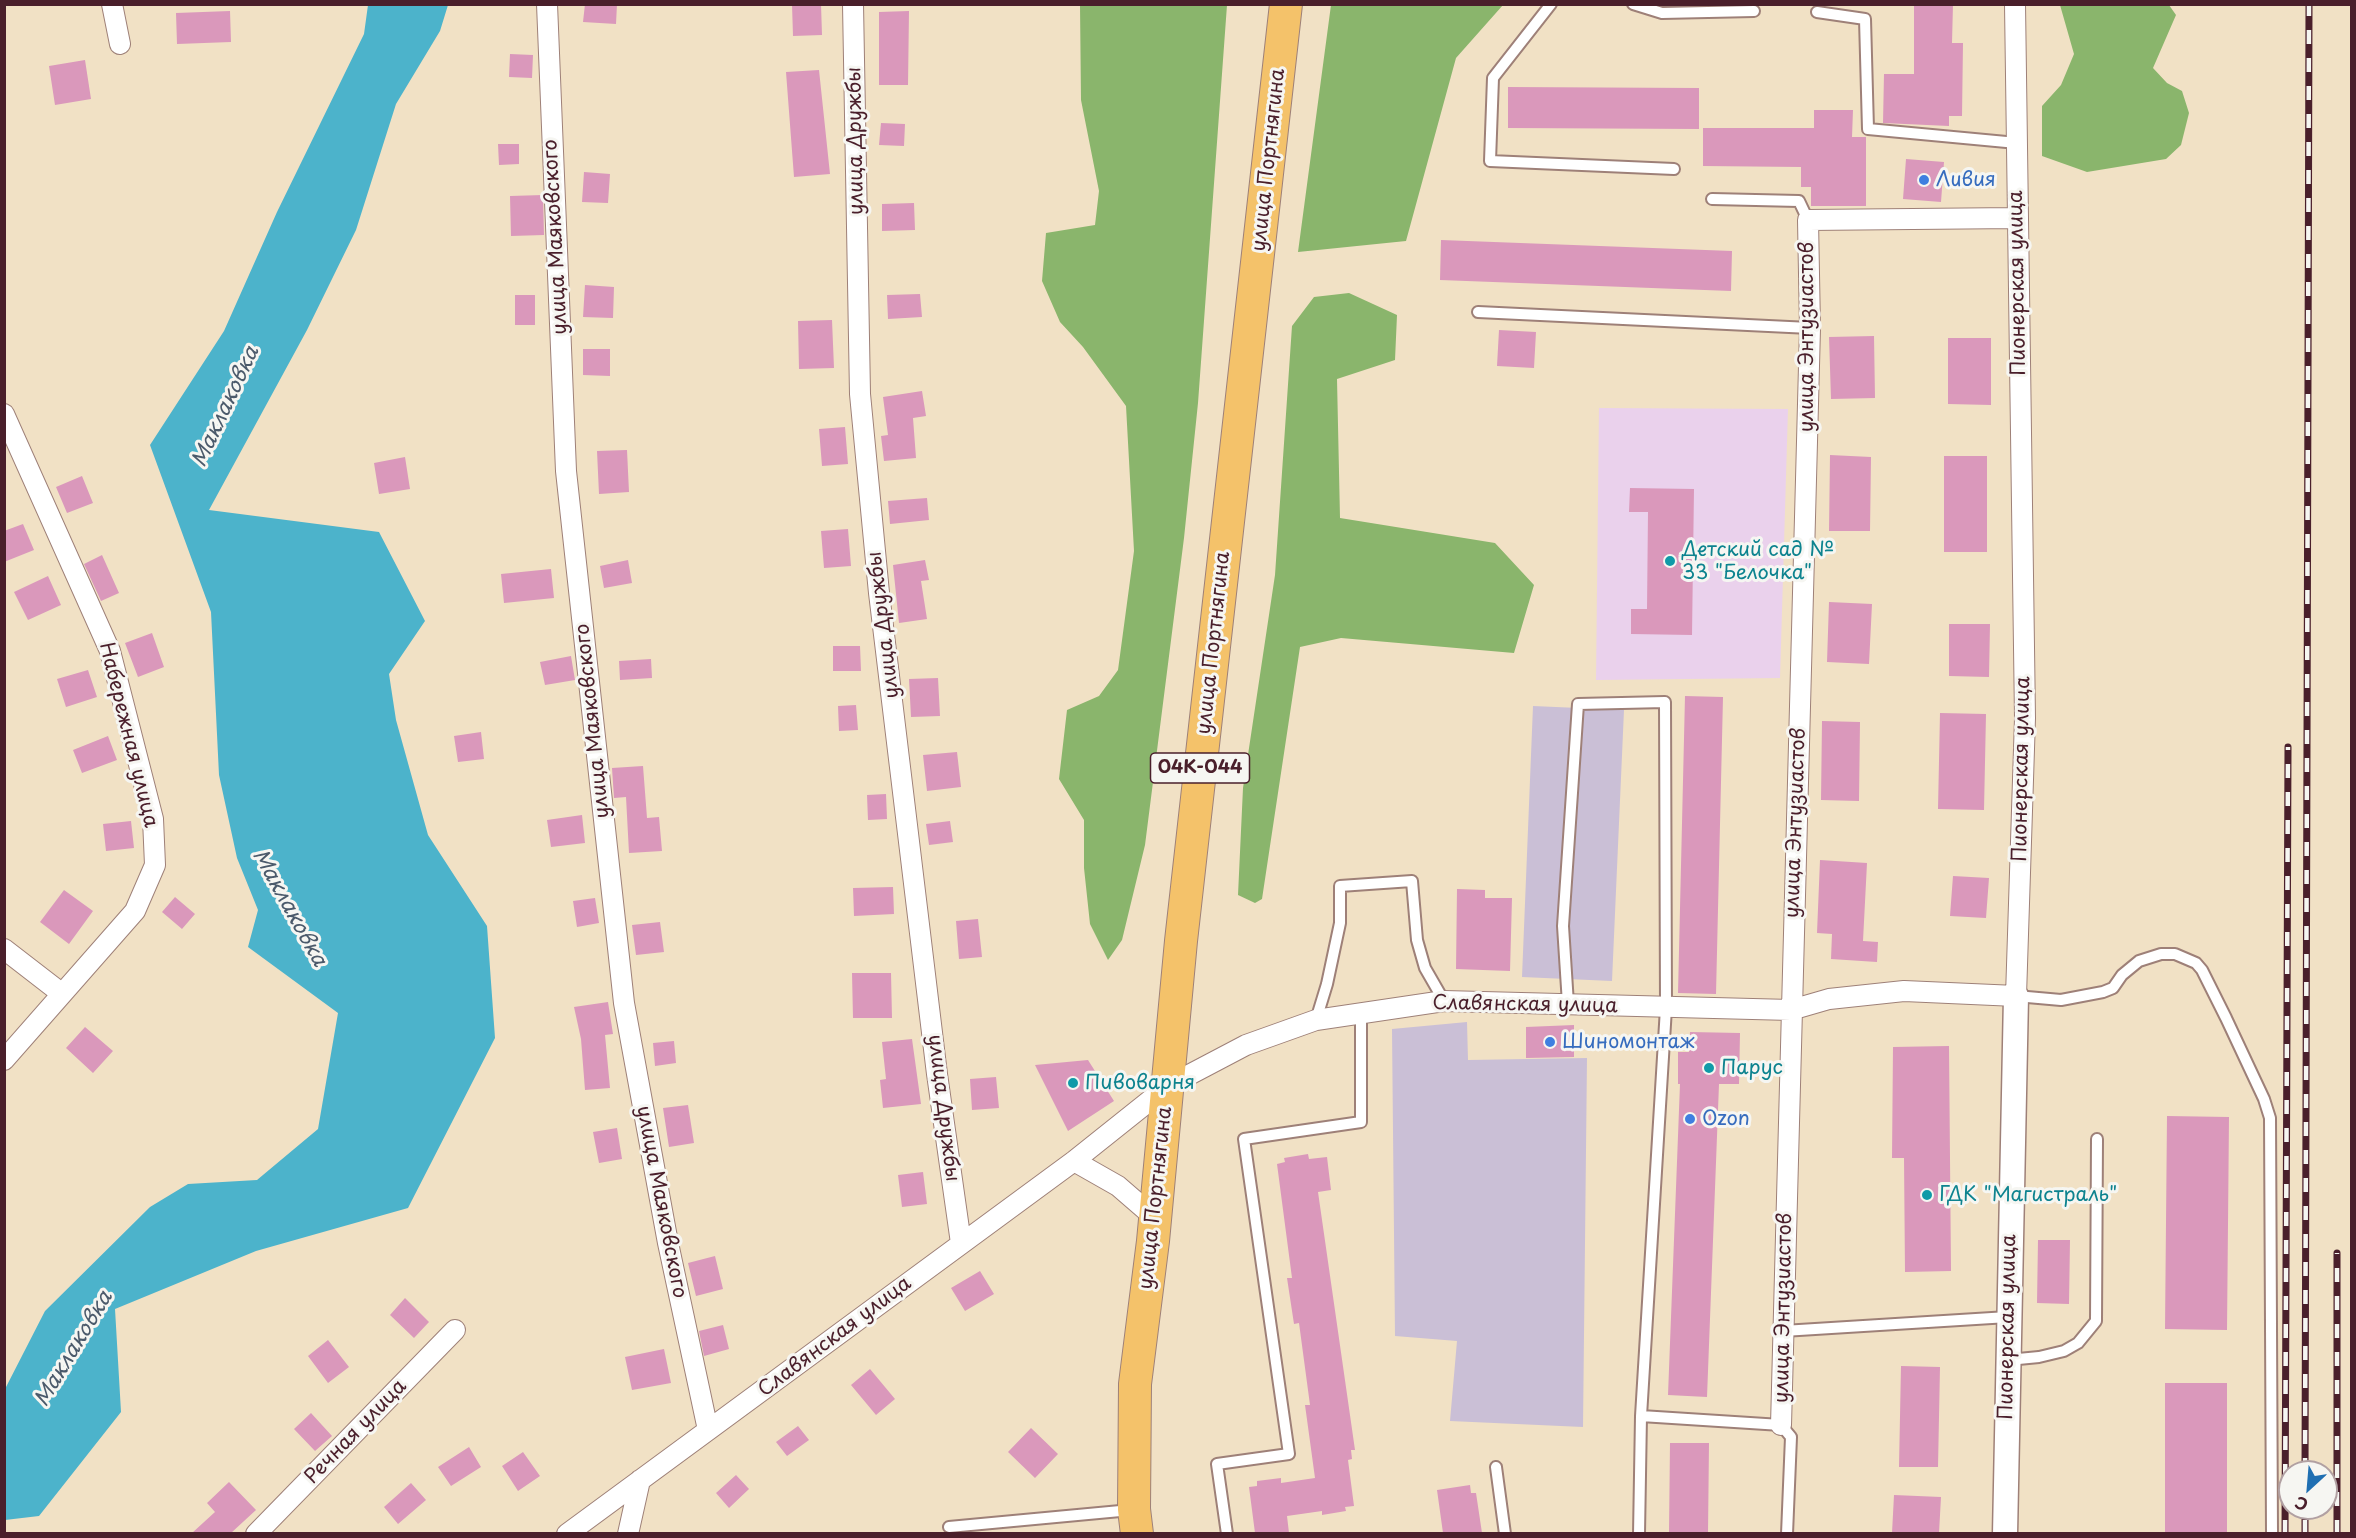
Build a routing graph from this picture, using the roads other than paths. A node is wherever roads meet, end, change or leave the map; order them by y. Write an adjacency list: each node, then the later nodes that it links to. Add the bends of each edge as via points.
1 (112, 4): 10 (street)
2 (547, 4): 40 (street, улица Маяковского, via 566,471 624,1003 668,1243)
3 (853, 4): 33 (street, улица Дружбы, via 860,394 879,592)
4 (1286, 4): 29 (main road, улица Портнягина / 04К-044)
5 (1551, 4): 12 (lane, via 1493,78 1490,161)
6 (1633, 4): 8 (lane, via 1662,13)
7 (2015, 4): 11 (street, Пионерская улица)
8 (1754, 11)
9 (1817, 12): 11 (lane, via 1865,19 1868,129)
10 (120, 44)
11 (2017, 143): 14 (street, Пионерская улица)
12 (1674, 169)
13 (1712, 200): 15 (lane, via 1799,201)
14 (2017, 218): 15 (street); 21 (street, Пионерская улица, via 2025,718)
15 (1808, 220): 17 (street, улица Энтузиастов)
16 (1478, 312): 17 (lane)
17 (1810, 328): 25 (street, улица Энтузиастов)
18 (4, 414): 20 (street, Набережная улица, via 110,651 153,819 155,866 135,911)
19 (4, 949): 20 (street)
20 (61, 993): 28 (street, Набережная улица)
21 (2016, 996): 25 (street, Славянская улица, via 1904,991 1829,999); 34 (street, Пионерская улица); 53 (lane, via 2054,1000 2103,992 2113,988 2139,961 2175,954 2202,970 2226,1018 2270,1118)
22 (1444, 1001): 23 (street, Славянская улица); 26 (street, Славянская улица); 27 (lane, via 1425,968 1417,940 1412,881 1340,886 1340,923)
23 (1568, 1004): 24 (street, Славянская улица); 24 (lane, via 1563,926 1578,704 1665,702)
24 (1666, 1008): 25 (street, Славянская улица); 38 (lane)
25 (1791, 1010): 36 (street, улица Энтузиастов)
26 (1361, 1013): 27 (street, Славянская улица); 48 (lane, via 1361,1122 1244,1139 1289,1454 1217,1464)
27 (1316, 1020): 29 (street, Славянская улица, via 1246,1046)
28 (4, 1060)
29 (1168, 1086): 31 (street, Славянская улица); 32 (main road, улица Портнягина / 04К-044)
30 (2097, 1139): 37 (lane, via 2096,1321 2078,1344 2064,1351)
31 (1074, 1161): 32 (street, via 1118,1186); 33 (street, Славянская улица)
32 (1155, 1218): 43 (main road, улица Портнягина / 04К-044, via 1135,1384)
33 (961, 1243): 40 (street, Славянская улица)
34 (2008, 1317): 36 (lane); 37 (street, Пионерская улица)
35 (455, 1330): 45 (street, Речная улица)
36 (1783, 1331): 39 (street, улица Энтузиастов)
37 (2007, 1360): 52 (street, Пионерская улица)
38 (1641, 1416): 39 (lane); 50 (lane)
39 (1781, 1425): 51 (lane, via 1791,1437)
40 (708, 1430): 42 (street, Славянская улица)
41 (1496, 1467): 49 (lane)
42 (640, 1480): 46 (street, Славянская улица); 47 (street)
43 (1136, 1521): 44 (lane)
44 (949, 1527)
45 (256, 1533)
46 (567, 1533)
47 (628, 1533)
48 (1227, 1533)
49 (1505, 1533)
50 (1639, 1533)
51 (1787, 1533)
52 (2005, 1533)
53 (2272, 1533)

